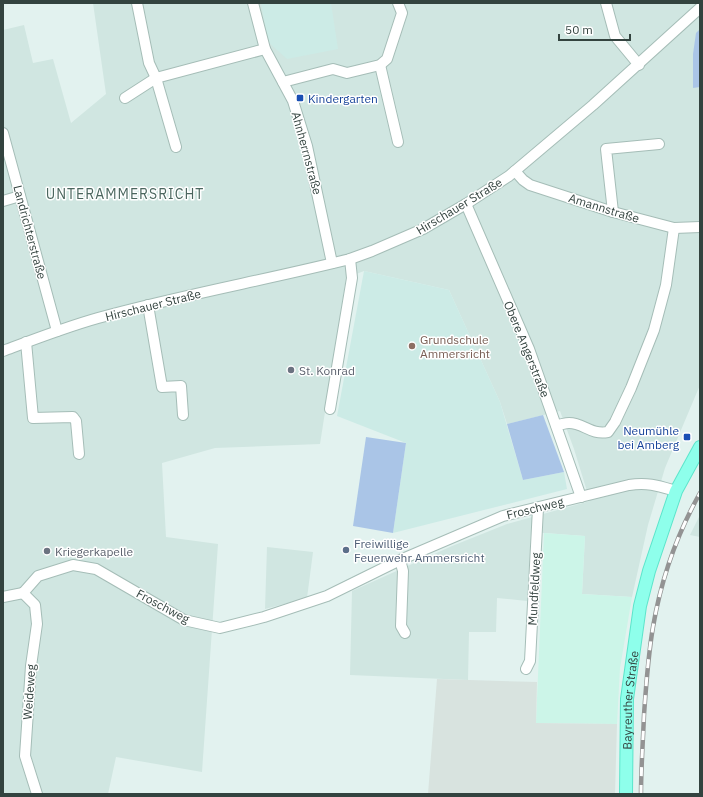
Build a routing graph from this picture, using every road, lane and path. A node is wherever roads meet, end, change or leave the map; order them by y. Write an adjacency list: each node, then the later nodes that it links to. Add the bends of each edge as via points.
1 (137, 3): 9 (street, via 149,63)
2 (253, 3): 6 (street, Ahnherrnstraße)
3 (398, 3): 7 (street, via 402,13 387,59)
4 (606, 3): 8 (street, via 615,36)
5 (700, 8): 8 (street, Hirschauer Straße)
6 (265, 49): 9 (street); 10 (street, Ahnherrnstraße)
7 (380, 65): 10 (street, via 346,73 333,69); 13 (street)
8 (639, 65): 16 (street, Hirschauer Straße)
9 (156, 78): 11 (street); 15 (street)
10 (283, 82): 24 (street, Ahnherrnstraße, via 293,101 307,146)
11 (125, 98)
12 (3, 133): 17 (street, Landrichterstraße)
13 (398, 142)
14 (659, 144): 20 (street, via 606,149)
15 (176, 148)
16 (515, 171): 19 (street, Hirschauer Straße); 20 (street, Amannstraße, via 530,185)
17 (20, 196): 18 (street); 26 (street, Landrichterstraße)
18 (3, 201)
19 (466, 204): 23 (street, Hirschauer Straße, via 423,229); 31 (street, Obere Angerstraße, via 529,349)
20 (613, 212): 22 (street, Amannstraße)
21 (700, 227): 22 (street, Amannstraße)
22 (674, 228): 31 (street, via 666,285 654,330 632,388 615,422 608,432 601,433 576,424)
23 (350, 258): 24 (street, Hirschauer Straße); 29 (street, via 352,278)
24 (332, 263): 25 (street, Hirschauer Straße)
25 (148, 305): 26 (street, Hirschauer Straße); 30 (street, via 162,387 181,386)
26 (57, 331): 27 (street, Hirschauer Straße)
27 (26, 342): 28 (street, Hirschauer Straße); 33 (street, via 33,418 73,417 76,421)
28 (3, 351)
29 (330, 409)
30 (183, 415)
31 (556, 425): 35 (street, Obere Angerstraße)
32 (700, 447): 34 (main road)
33 (79, 454)
34 (676, 491): 35 (street, Froschweg, via 642,483); 43 (main road, Bayreuther Straße, via 640,606 627,699)
35 (581, 497): 36 (street, Froschweg)
36 (538, 508): 37 (street, Froschweg, via 503,516); 41 (street, Mundfeldweg, via 530,661)
37 (400, 560): 38 (street, Froschweg, via 327,596 264,617 220,628 184,620 96,569 73,565 38,576); 40 (street, via 403,571 401,626)
38 (23, 593): 39 (street); 42 (street, Weideweg, via 35,605 37,624 24,756)
39 (3, 597)
40 (405, 633)
41 (526, 669)
42 (37, 794)
43 (626, 794)

